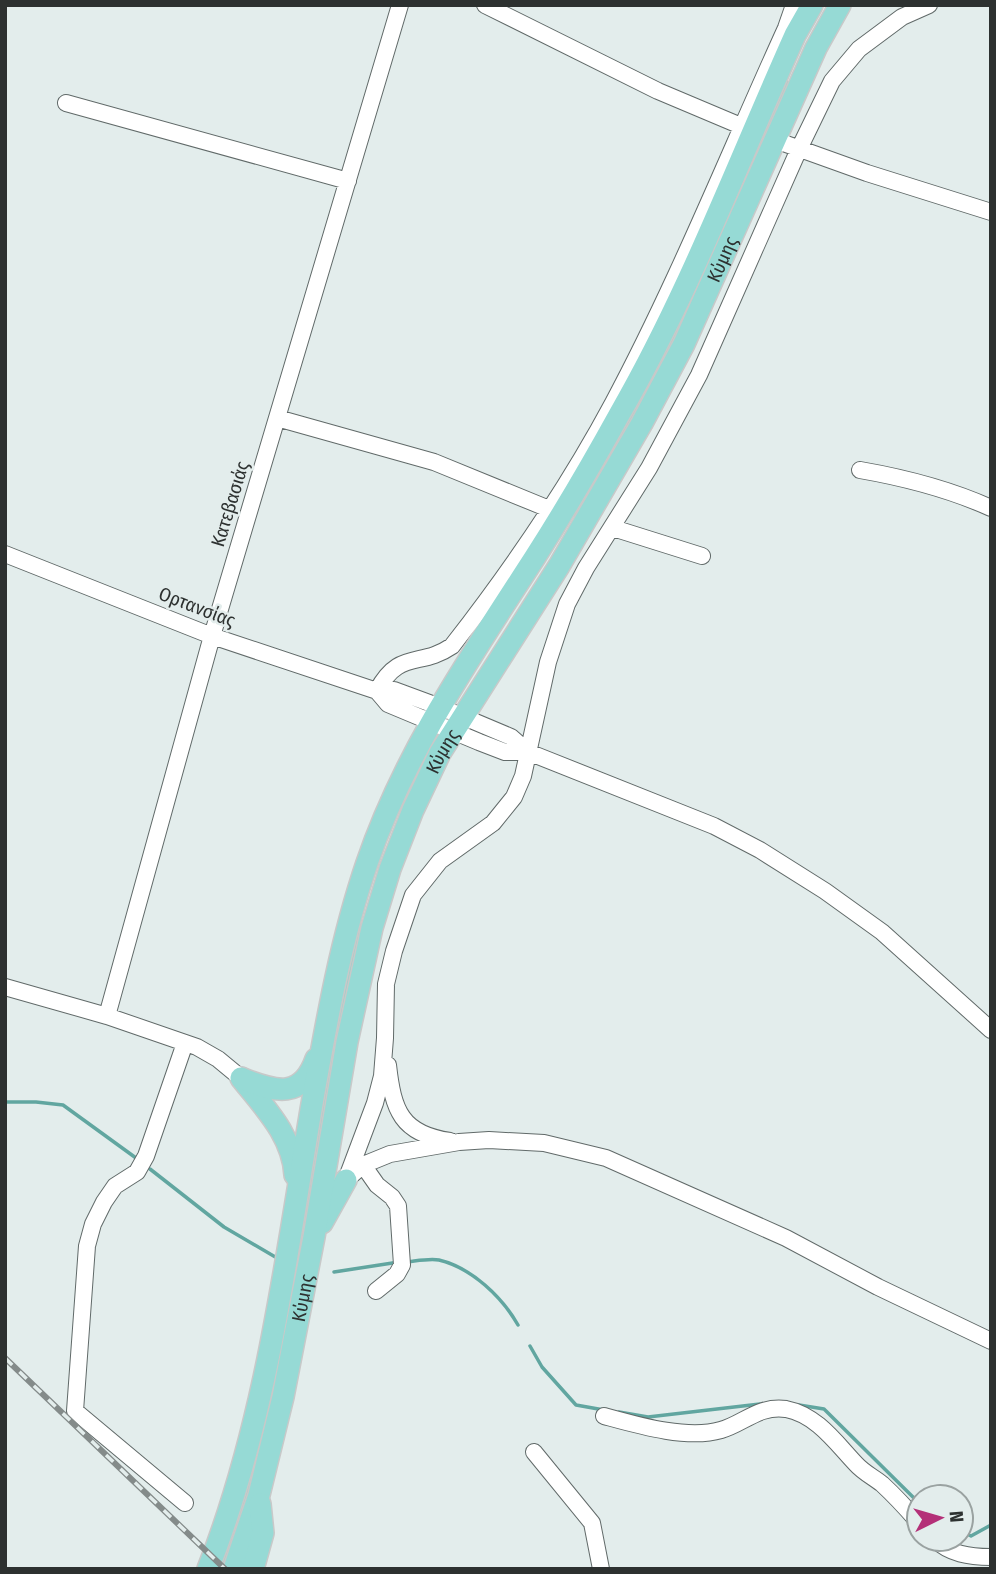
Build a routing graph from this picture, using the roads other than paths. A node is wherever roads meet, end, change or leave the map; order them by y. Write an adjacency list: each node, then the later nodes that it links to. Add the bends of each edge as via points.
1 (400, 5): 11 (street, Κατεβασιάς)
2 (485, 5): 8 (street, via 658,91)
3 (794, 5): 8 (street)
4 (812, 5): 22 (main road, Κύμης, via 623,409 539,552)
5 (840, 5): 9 (main road, Κύμης)
6 (929, 5): 10 (street, via 902,17 845,63)
7 (66, 103): 11 (street)
8 (741, 126): 16 (street, via 638,354)
9 (775, 140): 10 (street); 23 (main road, Κύμης, via 684,344 642,424)
10 (799, 149): 12 (street); 17 (street, via 699,375)
11 (348, 180): 13 (street, Κατεβασιάς)
12 (991, 212)
13 (277, 418): 16 (street, via 434,462); 20 (street, Κατεβασιάς)
14 (860, 470): 15 (street, via 917,481)
15 (991, 508)
16 (549, 509): 21 (street, via 529,544 452,646 399,664)
17 (613, 528): 19 (street); 24 (street, via 586,568 557,630)
18 (5, 554): 20 (street, Ορτανσίας)
19 (702, 556)
20 (212, 636): 21 (street, Ορτανσίας); 26 (street, Κατεβασιάς)
21 (377, 691): 22 (street, Ορτανσίας, via 388,704)
22 (435, 714): 23 (street, Ορτανσίας); 28 (main road, Κύμης, via 391,799 367,861)
23 (458, 724): 24 (street, Ορτανσίας, via 505,752); 36 (main road, Κύμης, via 413,810 372,928 347,1042)
24 (528, 752): 27 (street, Ορτανσίας, via 713,826 760,850 881,932); 29 (street, via 520,784 506,810 440,861 413,895 386,984)
25 (5, 987): 26 (street)
26 (107, 1016): 30 (street)
27 (991, 1030)
28 (323, 1038): 31 (main road, via 311,1073 297,1085 275,1090); 35 (main road, Κύμης)
29 (385, 1038): 32 (street, via 392,1092 401,1118 423,1135); 34 (street, via 375,1103)
30 (185, 1043): 31 (street, via 218,1059); 43 (street, via 146,1156 137,1171 115,1186 93,1224 87,1246 75,1411)
31 (241, 1078): 35 (main road, via 288,1142)
32 (459, 1142): 33 (street, via 390,1154); 38 (street, via 544,1143 606,1158 786,1238)
33 (363, 1165): 34 (street); 37 (street, via 398,1206 401,1257 397,1274)
34 (346, 1180): 36 (main road)
35 (297, 1194): 41 (main road, Κύμης)
36 (314, 1237): 42 (main road, Κύμης)
37 (376, 1291)
38 (991, 1341)
39 (604, 1416): 44 (street, via 701,1433 722,1430 760,1411 784,1409 802,1414)
40 (534, 1452): 51 (street, via 592,1522)
41 (237, 1484): 47 (main road); 48 (main road, Κύμης)
42 (259, 1495): 49 (main road, Κύμης); 50 (main road, via 264,1533)
43 (185, 1503)
44 (905, 1507)
45 (961, 1553): 46 (street)
46 (991, 1557)
47 (194, 1569)
48 (208, 1569)
49 (234, 1569)
50 (253, 1569)
51 (600, 1569)

